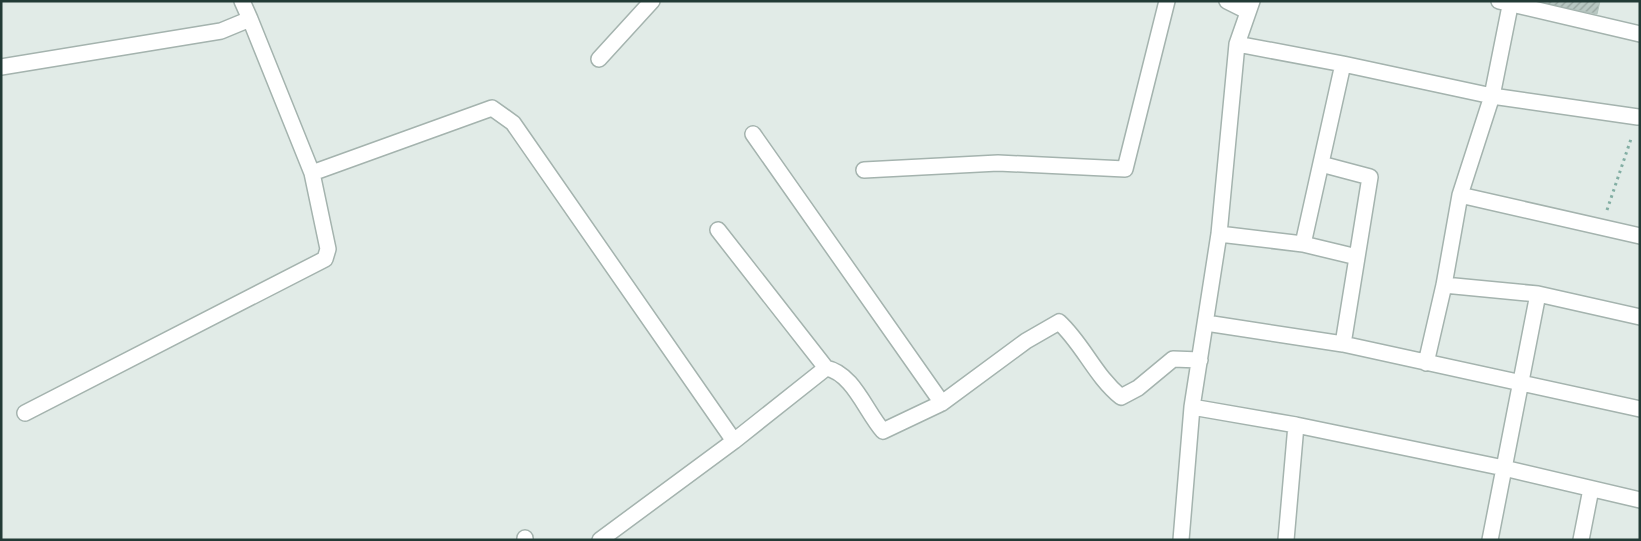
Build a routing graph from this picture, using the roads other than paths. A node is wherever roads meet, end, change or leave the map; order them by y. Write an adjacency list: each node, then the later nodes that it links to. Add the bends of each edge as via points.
1 (242, 1): 7 (street)
2 (652, 1): 10 (street)
3 (1167, 1): 17 (street, via 1125,169 998,163)
4 (1227, 1): 6 (street)
5 (1507, 2): 8 (street); 13 (street)
6 (1250, 6): 9 (street)
7 (250, 19): 12 (street, via 221,31); 18 (street)
8 (1640, 34)
9 (1237, 44): 11 (street); 21 (street)
10 (599, 59)
11 (1343, 64): 13 (street); 16 (street)
12 (1, 67)
13 (1492, 96): 14 (street); 19 (street)
14 (1638, 117)
15 (753, 134): 34 (street)
16 (1321, 164): 23 (street); 24 (street, via 1370,177)
17 (864, 170)
18 (312, 173): 37 (street, via 328,249 324,259); 39 (street, via 492,108 513,123)
19 (1460, 195): 22 (street); 25 (street)
20 (718, 230): 32 (street)
21 (1219, 234): 23 (street); 28 (street)
22 (1640, 236)
23 (1303, 244): 24 (street)
24 (1357, 257): 29 (street)
25 (1444, 285): 26 (street); 31 (street)
26 (1538, 294): 27 (street); 33 (street)
27 (1640, 317)
28 (1206, 323): 29 (street); 30 (street)
29 (1343, 344): 31 (street)
30 (1200, 360): 34 (street, via 1173,359 1138,388 1121,397 1109,388 1059,322 1026,341); 35 (street)
31 (1426, 362): 33 (street)
32 (826, 368): 34 (street, via 837,370 848,381 883,431); 39 (street)
33 (1520, 383): 36 (street); 40 (street)
34 (942, 402)
35 (1192, 407): 38 (street); 44 (street)
36 (1640, 409)
37 (25, 413)
38 (1296, 425): 40 (street); 45 (street)
39 (734, 441): 43 (street)
40 (1504, 468): 41 (street); 46 (street)
41 (1591, 489): 42 (street); 47 (street)
42 (1640, 500)
43 (600, 540)
44 (1181, 540)
45 (1286, 540)
46 (1490, 540)
47 (1581, 540)

